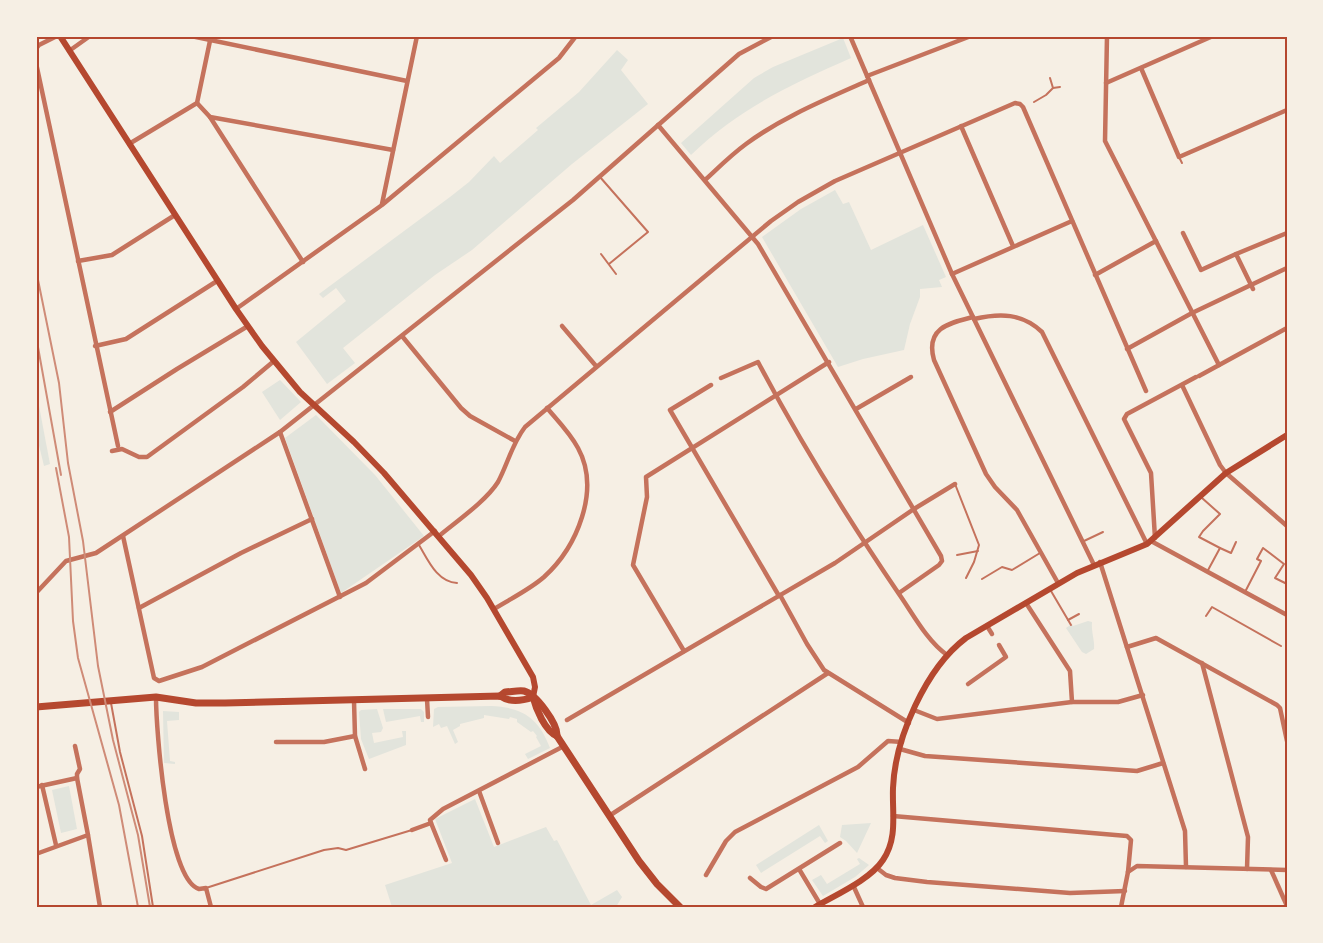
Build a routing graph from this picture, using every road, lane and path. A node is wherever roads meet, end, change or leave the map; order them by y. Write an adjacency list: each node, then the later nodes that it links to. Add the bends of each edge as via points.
1 (58, 36): 13 (street); 14 (main road)
2 (90, 36): 14 (street)
3 (191, 36): 12 (street)
4 (417, 36): 19 (street)
5 (576, 36): 38 (street, via 559,58)
6 (773, 36): 29 (street, via 739,54)
7 (850, 36): 17 (street)
8 (971, 36): 17 (street)
9 (1115, 36): 11 (street)
10 (1214, 36): 16 (street)
11 (1107, 37): 20 (street)
12 (210, 38): 19 (street); 24 (street)
13 (36, 49)
14 (69, 51): 31 (main road)
15 (36, 63): 48 (street)
16 (1141, 68): 20 (street); 34 (street)
17 (868, 78): 33 (street); 37 (street, via 765,131)
18 (1050, 78): 22 (lane)
19 (407, 81): 32 (street)
20 (1106, 83): 44 (street, via 1105,141)
21 (1060, 87): 22 (lane)
22 (1053, 88): 23 (lane)
23 (1034, 102)
24 (197, 103): 28 (street); 31 (street)
25 (1030, 104): 26 (lane)
26 (1023, 107): 30 (street, via 1011,104); 40 (street)
27 (1287, 110): 34 (street)
28 (210, 117): 32 (street); 49 (street)
29 (658, 125): 36 (street); 37 (street)
30 (961, 126): 33 (street); 45 (street)
31 (129, 144): 39 (main road)
32 (393, 150): 38 (street)
33 (900, 153): 43 (street, via 810,194); 53 (street)
34 (1179, 157): 35 (lane)
35 (1182, 163)
36 (600, 177): 50 (lane, via 648,232); 63 (street)
37 (705, 180): 43 (street)
38 (382, 205): 49 (street)
39 (175, 215): 48 (street, via 112,255); 55 (main road)
40 (1072, 220): 45 (street); 54 (street)
41 (1183, 233): 46 (street, via 1201,270)
42 (1287, 233): 46 (street)
43 (752, 236): 67 (street); 69 (street)
44 (1156, 241): 54 (street); 58 (street)
45 (1013, 246): 53 (street)
46 (1236, 254): 56 (street)
47 (601, 255): 50 (lane)
48 (78, 261): 64 (street)
49 (303, 262): 57 (street)
50 (609, 264): 52 (lane)
51 (1287, 268): 56 (street)
52 (616, 274)
53 (952, 274): 59 (street)
54 (1095, 275): 65 (street)
55 (217, 281): 57 (main road); 64 (street, via 126,339)
56 (1252, 287): 58 (street)
57 (236, 309): 60 (main road)
58 (1192, 313): 65 (street); 68 (street)
59 (974, 318): 95 (street, via 1013,316 1042,332); 96 (street); 102 (street, via 950,323 939,330 932,345 934,360 986,474 1017,510)
60 (248, 326): 66 (main road); 79 (street)
61 (562, 326): 69 (street)
62 (1287, 328): 68 (street)
63 (402, 336): 76 (street); 82 (street, via 461,408)
64 (95, 345): 79 (street)
65 (1127, 348): 74 (street)
66 (272, 359): 76 (main road); 85 (street, via 243,387 147,457 139,458 122,449)
67 (829, 362): 75 (street); 78 (street)
68 (1219, 365): 73 (street)
69 (596, 366): 77 (street)
70 (911, 377): 78 (street)
71 (721, 378): 75 (street, via 758,362)
72 (711, 385): 84 (street, via 670,410)
73 (1182, 385): 86 (street); 95 (street, via 1124,419 1151,473)
74 (1146, 392)
75 (776, 395): 84 (street); 98 (street)
76 (314, 405): 80 (street); 93 (main road, via 362,450)
77 (547, 408): 82 (street); 121 (street, via 580,454 587,481 585,504 570,542 554,566 539,581)
78 (856, 409): 89 (street)
79 (110, 412): 83 (street)
80 (280, 432): 90 (street); 94 (street)
81 (1287, 435): 86 (main road)
82 (515, 441): 93 (street, via 491,491)
83 (117, 446)
84 (692, 447): 117 (street); 132 (street, via 646,477 647,497 633,561)
85 (112, 451)
86 (1226, 473): 88 (main road); 91 (street)
87 (955, 484): 89 (street); 101 (lane)
88 (1201, 496): 95 (main road); 100 (lane, via 1220,514 1199,537)
89 (914, 508): 98 (street); 105 (street)
90 (312, 519): 118 (street); 120 (street)
91 (1287, 526)
92 (1103, 532): 96 (lane)
93 (437, 534): 99 (street); 121 (main road)
94 (123, 536): 114 (street, via 96,553 66,561); 120 (street)
95 (1151, 541): 106 (main road); 107 (street)
96 (1082, 542): 106 (street)
97 (1236, 542): 100 (lane, via 1230,553)
98 (864, 543): 115 (street); 117 (street)
99 (419, 545): 110 (lane, via 437,573); 118 (street)
100 (1220, 548): 107 (lane)
101 (978, 551): 103 (lane); 108 (lane)
102 (1041, 553): 109 (lane, via 1012,570 1002,567); 111 (street)
103 (957, 555)
104 (948, 556): 105 (lane)
105 (942, 558): 115 (street, via 939,565)
106 (1097, 563): 111 (main road); 131 (street)
107 (1207, 572): 116 (street)
108 (966, 578)
109 (982, 579)
110 (457, 583)
111 (1058, 583): 113 (main road)
112 (1287, 584): 116 (lane, via 1275,578 1284,564 1263,548 1257,559 1261,561)
113 (1050, 588): 119 (main road); 125 (lane)
114 (36, 592)
115 (899, 592): 133 (street)
116 (1245, 592): 123 (street)
117 (779, 595): 132 (street); 135 (street)
118 (340, 597): 120 (street, via 202,667 161,681 156,680)
119 (1026, 603): 127 (main road); 143 (street, via 1070,670)
120 (139, 609)
121 (494, 609): 139 (main road, via 533,677)
122 (1079, 614): 125 (lane)
123 (1287, 615)
124 (1206, 616): 130 (lane, via 1212,607)
125 (1068, 620): 126 (lane)
126 (1071, 625)
127 (987, 626): 128 (street); 133 (main road)
128 (992, 634)
129 (999, 645): 136 (street, via 1006,657)
130 (1281, 646)
131 (1127, 647): 134 (street, via 1156,638); 137 (street)
132 (684, 651): 147 (street)
133 (947, 656): 145 (main road)
134 (1202, 663): 150 (street, via 1279,706); 174 (street, via 1248,837)
135 (828, 673): 148 (street); 161 (street)
136 (968, 684)
137 (1143, 695): 143 (street, via 1118,702); 155 (street)
138 (156, 697): 141 (main road); 142 (main road, via 225,703); 181 (street, via 159,767 178,855 191,885)
139 (533, 697): 140 (main road); 154 (main road, via 552,734)
140 (428, 699): 142 (main road); 146 (street)
141 (111, 700): 144 (main road); 186 (lane, via 118,745 142,836)
142 (354, 701): 149 (street)
143 (1072, 702): 145 (street, via 937,718)
144 (36, 708)
145 (914, 710): 148 (main road)
146 (428, 717)
147 (567, 720)
148 (909, 723): 152 (main road)
149 (355, 736): 151 (street, via 324,742); 156 (street)
150 (1287, 741)
151 (276, 742)
152 (901, 745): 155 (street, via 925,756 1137,771); 162 (main road, via 893,787); 178 (street, via 891,739 858,766 735,832)
153 (75, 746): 157 (street, via 80,769)
154 (564, 746): 160 (street); 161 (main road)
155 (1163, 763): 171 (street, via 1185,831)
156 (365, 769)
157 (77, 778): 158 (street); 165 (street)
158 (42, 785): 159 (street); 168 (street)
159 (36, 787)
160 (478, 791): 163 (street, via 443,808); 166 (street)
161 (609, 816): 188 (main road, via 657,884)
162 (893, 816): 173 (main road, via 891,844); 177 (street, via 1125,835 1131,840)
163 (431, 823): 164 (street); 170 (street)
164 (412, 830): 181 (lane, via 346,850 324,850)
165 (88, 836): 168 (street); 185 (street)
166 (498, 843)
167 (840, 843): 172 (street)
168 (56, 845): 169 (street)
169 (36, 854)
170 (446, 860)
171 (1186, 867): 174 (street); 177 (street, via 1137,866)
172 (799, 868): 179 (street, via 766,889); 183 (street)
173 (877, 868): 180 (main road); 182 (street, via 895,878 927,882 1070,893)
174 (1247, 869): 175 (street)
175 (1271, 870): 176 (street); 184 (street)
176 (1287, 870)
177 (1128, 872): 182 (street)
178 (706, 875)
179 (750, 878)
180 (853, 884): 183 (main road); 189 (street)
181 (206, 888): 187 (street)
182 (1125, 891): 190 (street)
183 (817, 906)
184 (1287, 906)
185 (100, 907)
186 (153, 907)
187 (211, 907)
188 (680, 907)
189 (863, 907)
190 (1121, 907)

